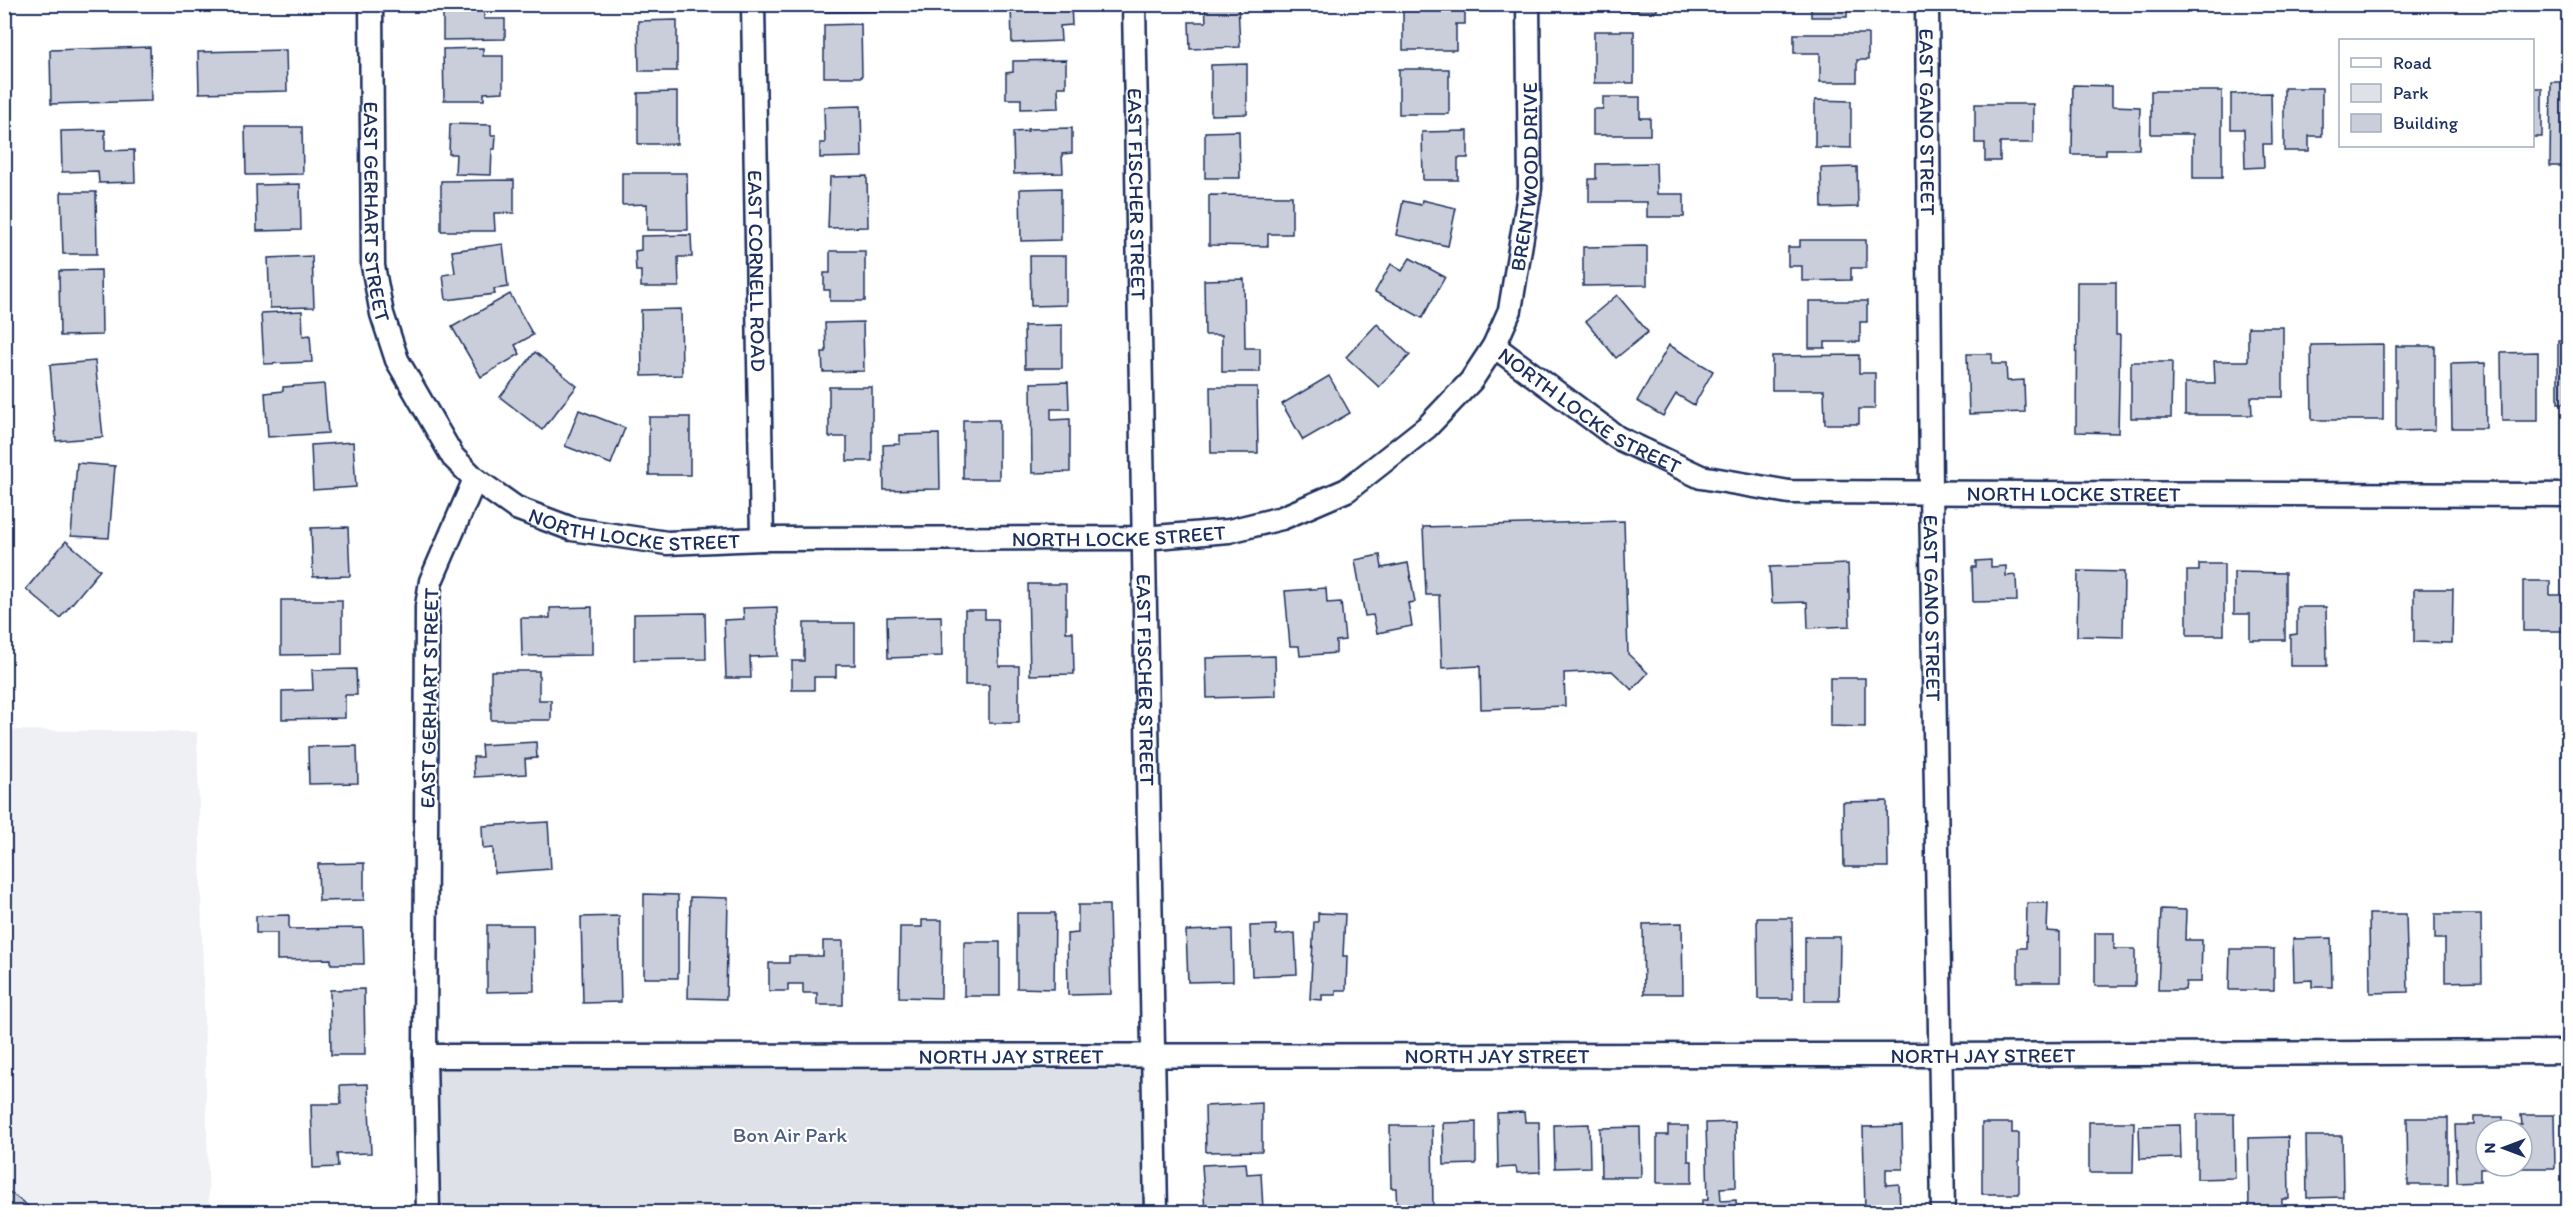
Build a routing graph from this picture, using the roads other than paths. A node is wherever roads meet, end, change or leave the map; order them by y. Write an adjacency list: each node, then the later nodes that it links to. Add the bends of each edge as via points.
1 (371, 4): 7 (street, EAST GERHART STREET, via 373,266 382,314 398,360 414,389 453,457)
2 (753, 4): 11 (street, EAST CORNELL ROAD)
3 (1134, 4): 10 (street, EAST FISCHER STREET)
4 (1528, 4): 6 (street, BRENTWOOD DRIVE, via 1530,188 1510,310)
5 (1927, 4): 8 (street, EAST GANO STREET)
6 (1494, 346): 8 (street, NORTH LOCKE STREET, via 1618,438 1701,477 1789,492); 10 (street, NORTH LOCKE STREET, via 1471,381 1427,427 1347,490 1282,518 1229,531)
7 (475, 479): 11 (street, NORTH LOCKE STREET, via 516,508 572,529 668,543); 14 (street, EAST GERHART STREET, via 431,581 427,606)
8 (1931, 491): 9 (street, NORTH LOCKE STREET); 13 (street, EAST GANO STREET)
9 (2568, 495)
10 (1143, 538): 11 (street, NORTH LOCKE STREET); 15 (street, EAST FISCHER STREET)
11 (762, 539)
12 (2568, 1052): 13 (street, NORTH JAY STREET)
13 (1940, 1055): 15 (street, NORTH JAY STREET); 18 (street, EAST GANO STREET)
14 (425, 1056): 15 (street, NORTH JAY STREET); 16 (street, EAST GERHART STREET)
15 (1154, 1056): 17 (street, EAST FISCHER STREET)
16 (428, 1212)
17 (1156, 1212)
18 (1943, 1212)

